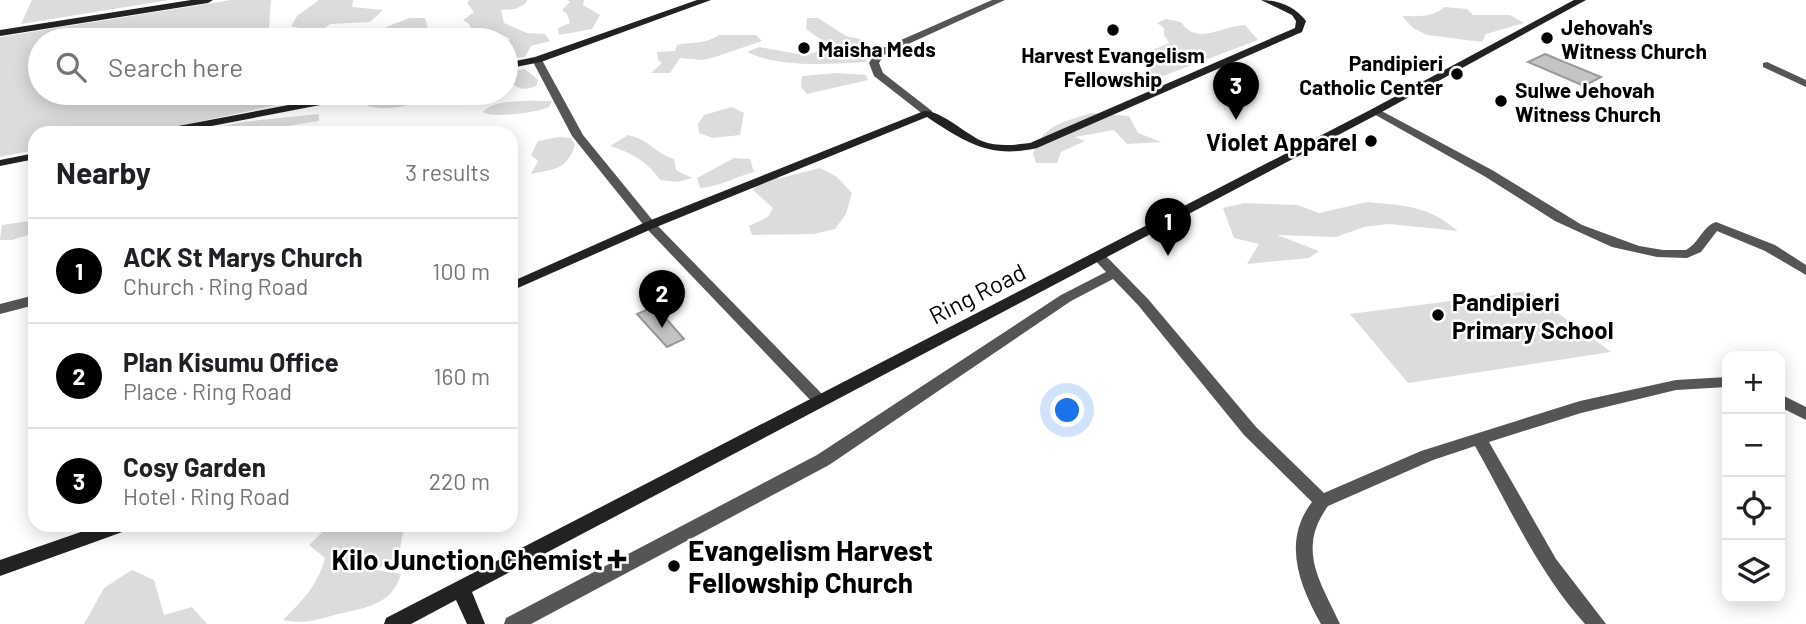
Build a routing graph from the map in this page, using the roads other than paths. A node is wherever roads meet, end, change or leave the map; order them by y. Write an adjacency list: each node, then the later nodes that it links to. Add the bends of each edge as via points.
1 (208, 0): 6 (street)
2 (706, 0): 9 (street)
3 (1000, 0): 15 (street, via 880,53 874,63 878,74)
4 (1266, 0): 15 (street, via 1295,13 1301,21 1299,30 1033,146 996,150 978,145)
5 (1581, 0): 14 (street, Ring Road)
6 (32, 28)
7 (28, 29): 8 (street)
8 (0, 33)
9 (537, 60): 10 (street); 19 (street, via 578,136)
10 (518, 64)
11 (1767, 65): 12 (street)
12 (1806, 84)
13 (305, 105): 16 (street)
14 (1376, 111): 20 (street, Ring Road); 21 (street, via 1593,236 1656,253 1688,254 1716,226 1770,248)
15 (928, 113): 19 (street)
16 (194, 126)
17 (28, 157): 18 (street)
18 (0, 163)
19 (650, 225): 23 (street); 27 (street)
20 (1098, 256): 22 (street); 27 (street, Ring Road)
21 (1806, 271)
22 (1115, 273): 31 (street, via 1250,431); 37 (street, via 1066,298 823,460)
23 (518, 284)
24 (28, 302): 25 (street)
25 (0, 309)
26 (1722, 382): 30 (street, via 1676,385 1580,407)
27 (819, 400): 34 (street, Ring Road)
28 (1785, 403): 29 (street)
29 (1806, 414)
30 (1480, 440): 31 (street, via 1427,455); 39 (street, via 1550,564)
31 (1322, 502): 38 (street, via 1310,513 1303,551 1316,598)
32 (102, 532): 33 (street)
33 (0, 568)
34 (461, 589): 35 (street, Ring Road); 36 (street)
35 (393, 624)
36 (476, 624)
37 (513, 624)
38 (1331, 624)
39 (1597, 624)

